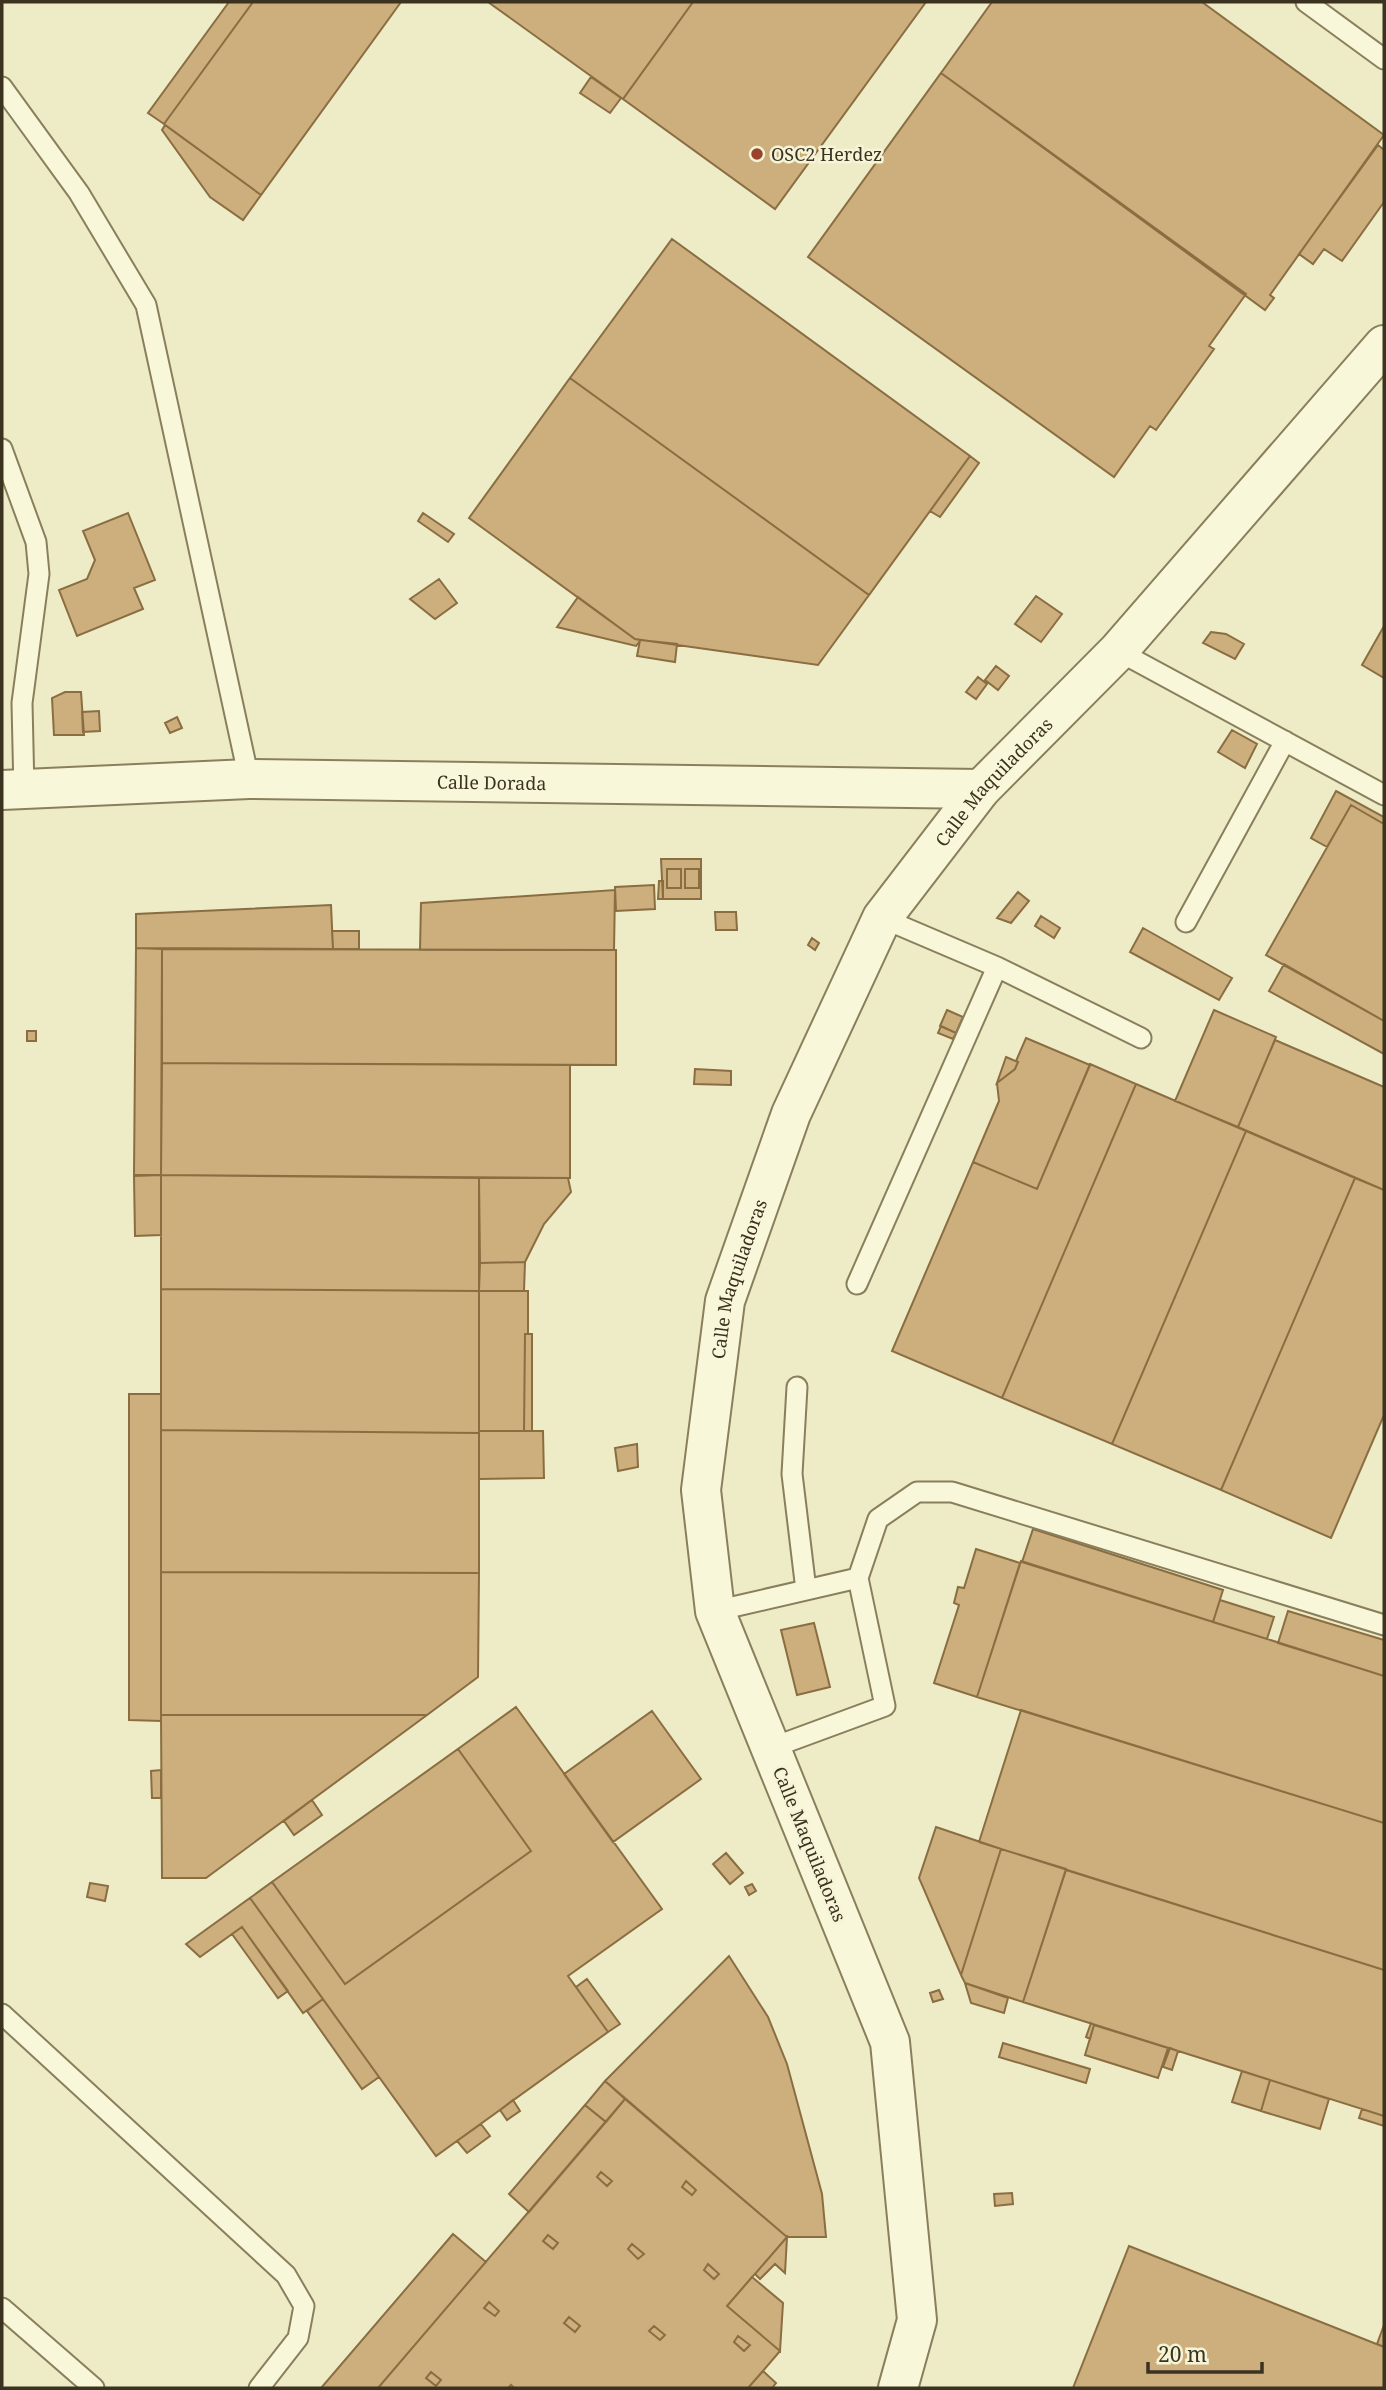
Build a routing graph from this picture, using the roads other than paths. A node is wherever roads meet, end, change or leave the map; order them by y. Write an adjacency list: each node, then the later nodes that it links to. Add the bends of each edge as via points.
1 (1306, 2): 2 (lane)
2 (1384, 59)
3 (2, 87): 8 (lane, via 79,193 146,305)
4 (1384, 345): 6 (street, Calle Maquiladoras)
5 (2, 449): 10 (lane, via 36,542 38,574)
6 (1118, 650): 7 (lane); 9 (street, Calle Maquiladoras)
7 (1285, 741): 11 (lane); 13 (lane)
8 (250, 779): 9 (street, Calle Dorada); 10 (street, Calle Dorada)
9 (981, 789): 12 (street, Calle Maquiladoras)
10 (13, 791)
11 (1384, 795)
12 (882, 918): 14 (lane); 20 (street, Calle Maquiladoras, via 791,1114 725,1301 701,1490)
13 (1186, 922)
14 (997, 967): 15 (lane); 16 (lane)
15 (1142, 1038)
16 (857, 1284)
17 (797, 1387): 19 (lane, via 792,1474)
18 (858, 1578): 19 (lane); 21 (lane, via 878,1519 917,1492 952,1492); 22 (lane, via 885,1706)
19 (806, 1590): 20 (lane)
20 (715, 1611): 22 (street, Calle Maquiladoras)
21 (1384, 1625)
22 (771, 1748): 27 (street, Calle Maquiladoras, via 890,2042 917,2320)
23 (2, 2014): 26 (lane, via 286,2275 304,2306 298,2338)
24 (2, 2308): 25 (lane)
25 (94, 2388)
26 (259, 2388)
27 (898, 2388)

